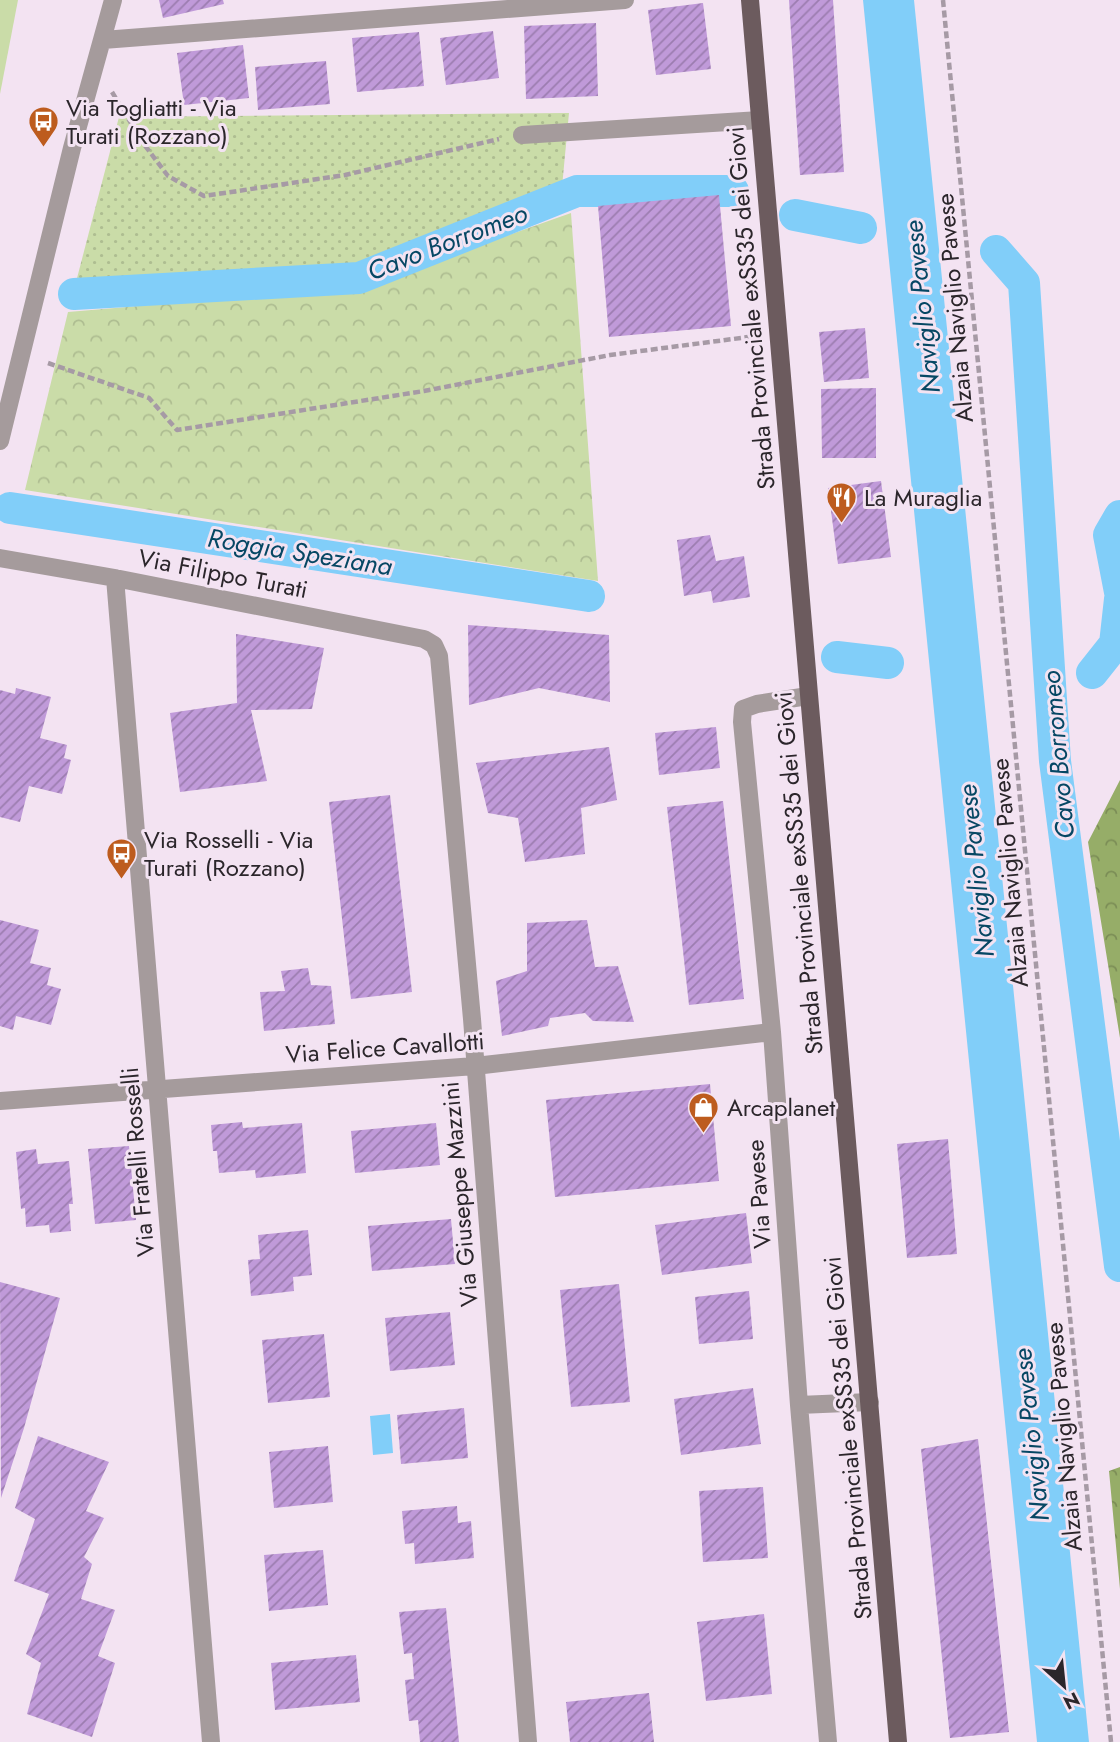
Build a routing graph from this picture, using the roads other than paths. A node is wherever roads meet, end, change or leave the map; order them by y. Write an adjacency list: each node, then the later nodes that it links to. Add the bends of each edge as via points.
1 (113, 0): 5 (street)
2 (625, 0): 4 (street)
3 (750, 0): 6 (main road, Strada Provinciale exSS35 dei Giovi)
4 (421, 9): 5 (street)
5 (103, 40): 8 (street)
6 (760, 120): 7 (street); 12 (main road, Strada Provinciale exSS35 dei Giovi)
7 (522, 135)
8 (0, 441)
9 (0, 558): 10 (street, Via Filippo Turati)
10 (115, 578): 11 (street, Via Filippo Turati, via 424,639); 15 (street, Via Fratelli Rosselli)
11 (434, 645): 14 (street, Via Giuseppe Mazzini, via 439,656)
12 (808, 696): 13 (street, Via Pavese, via 743,709); 17 (main road, Strada Provinciale exSS35 dei Giovi)
13 (772, 1032): 14 (street, Via Felice Cavallotti); 18 (street, Via Pavese)
14 (475, 1066): 15 (street, Via Felice Cavallotti); 20 (street, Via Giuseppe Mazzini)
15 (156, 1089): 16 (street, Via Felice Cavallotti); 19 (street, Via Fratelli Rosselli)
16 (0, 1101)
17 (870, 1402): 18 (street); 22 (main road, Strada Provinciale exSS35 dei Giovi)
18 (799, 1405): 21 (street, Via Pavese)
19 (211, 1742)
20 (528, 1742)
21 (828, 1742)
22 (898, 1742)

